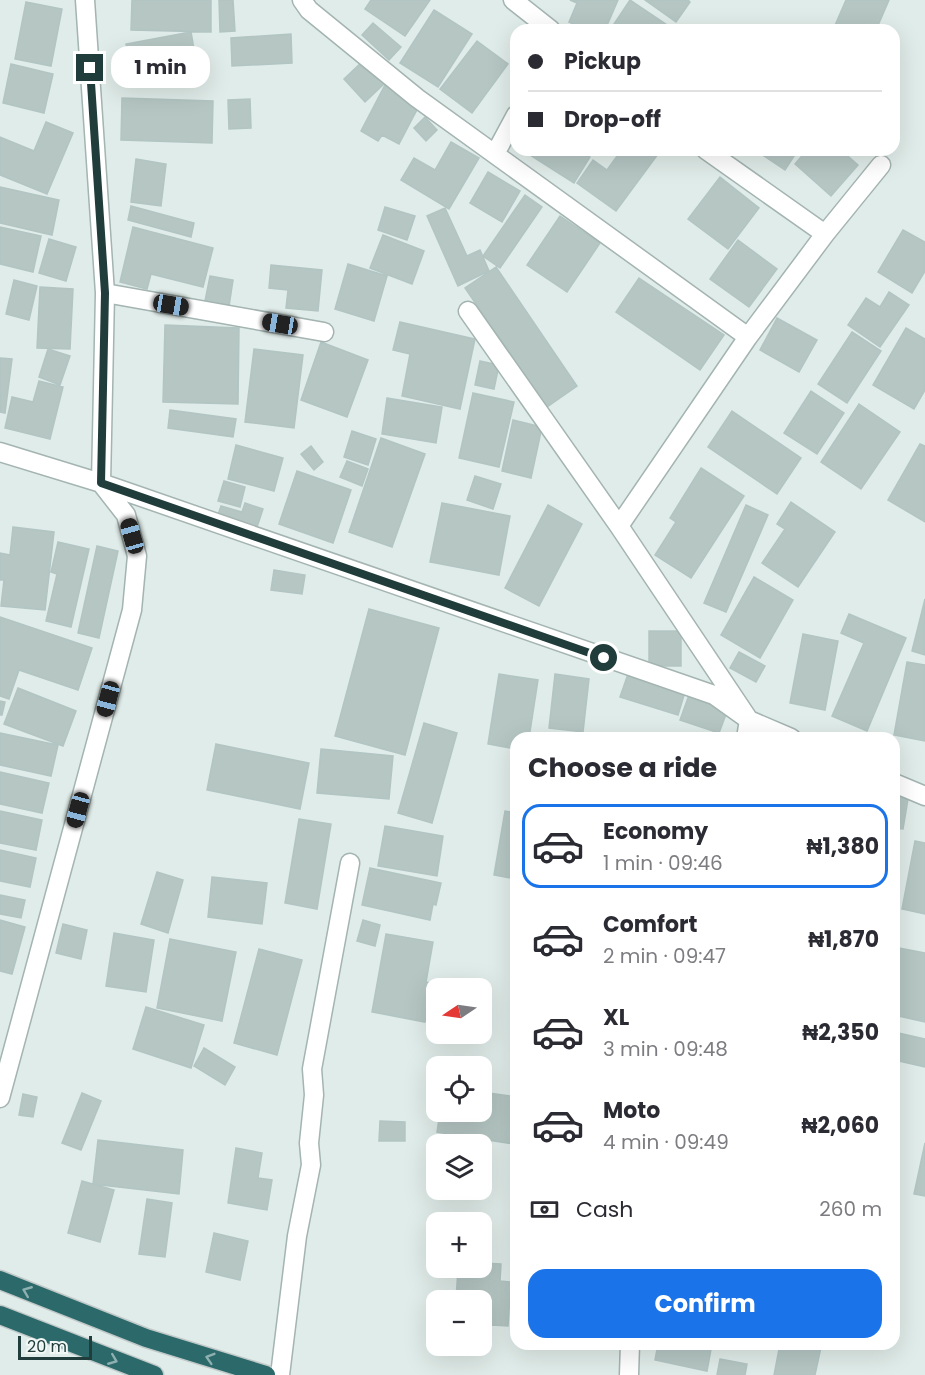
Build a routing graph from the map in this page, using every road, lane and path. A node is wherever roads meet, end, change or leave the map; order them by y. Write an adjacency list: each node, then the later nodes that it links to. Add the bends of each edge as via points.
1 (85, 0): 10 (street)
2 (302, 0): 6 (street, via 309,10 417,98)
3 (513, 0): 4 (street)
4 (543, 24)
5 (510, 126): 6 (street)
6 (495, 154): 13 (street)
7 (714, 156): 9 (street)
8 (881, 165): 9 (street)
9 (825, 234): 13 (street)
10 (105, 293): 12 (street); 15 (street)
11 (468, 311): 16 (street)
12 (324, 332)
13 (748, 337): 16 (street)
14 (0, 452): 15 (street)
15 (101, 483): 17 (street, via 714,695); 21 (street, via 126,515 137,556 132,610)
16 (619, 526): 17 (street)
17 (748, 729)
18 (900, 786): 19 (street)
19 (925, 796)
20 (350, 863): 28 (street, via 312,1069 311,1165 297,1236)
21 (0, 1098)
22 (0, 1280): 27 (highway, one-way to 22, via 146,1338)
23 (0, 1315): 25 (highway, one-way to 25)
24 (630, 1350): 29 (street)
25 (134, 1372): 26 (highway)
26 (154, 1375)
27 (266, 1375)
28 (280, 1375)
29 (629, 1375)

